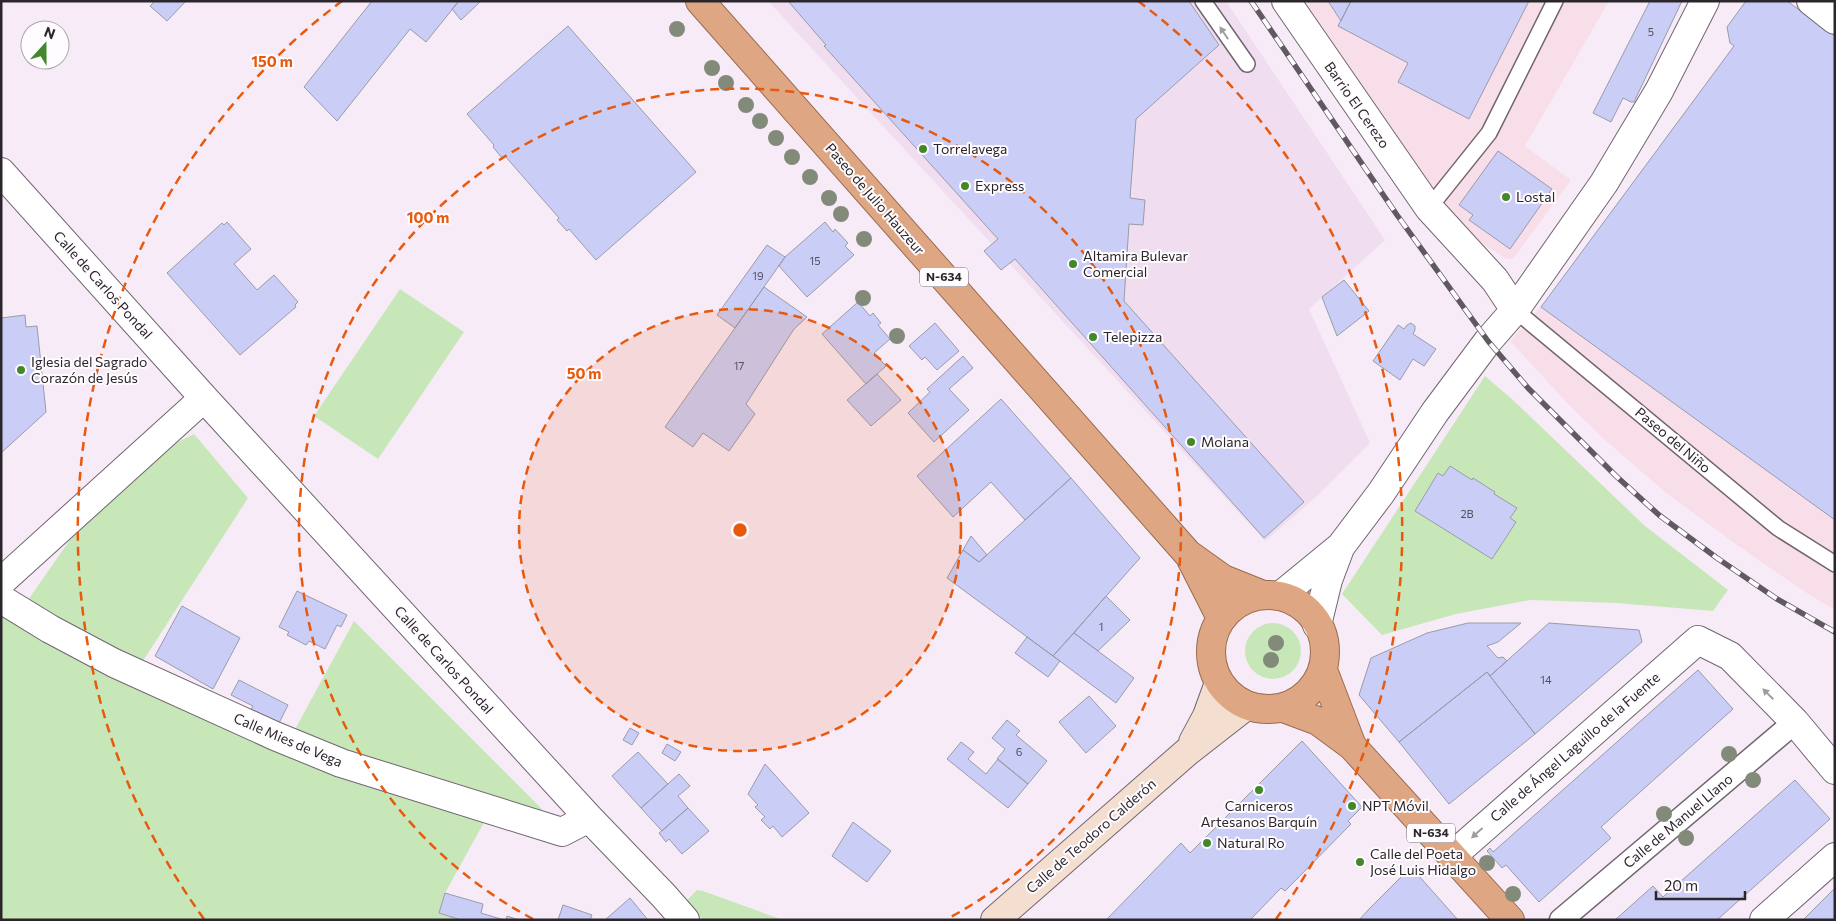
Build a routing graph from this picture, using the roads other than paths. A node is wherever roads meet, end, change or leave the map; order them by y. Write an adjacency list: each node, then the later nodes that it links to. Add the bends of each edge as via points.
1 (700, 1): 14 (highway, Paseo de Julio Hauzeur / N-634)
2 (1203, 1): 8 (lane, one-way to 2)
3 (1286, 1): 10 (street, Barrio El Cerezo)
4 (1555, 1): 10 (lane, via 1489,133)
5 (1705, 1): 11 (street, via 1659,91 1604,183)
6 (1811, 1): 7 (street)
7 (1835, 20)
8 (1247, 64)
9 (1, 172): 12 (street, Calle de Carlos Pondal)
10 (1429, 208): 11 (street, Barrio El Cerezo, via 1495,280)
11 (1516, 310): 13 (street, via 1488,341 1435,412); 15 (lane, Paseo del Niño, via 1778,528)
12 (204, 398): 16 (street); 29 (street, Calle de Carlos Pondal)
13 (1341, 546): 17 (street); 20 (street, via 1328,580)
14 (1188, 554): 17 (highway, Paseo de Julio Hauzeur / N-634, via 1222,578); 19 (highway, Paseo de Julio Hauzeur / N-634)
15 (1835, 564)
16 (1, 582)
17 (1272, 595): 19 (highway, N-634, via 1247,598); 20 (highway, N-634, via 1296,602 1311,614)
18 (1, 599): 29 (street, Calle Mies de Vega, via 114,663 341,763 562,832)
19 (1221, 618): 22 (highway, N-634, via 1210,650 1212,667)
20 (1317, 625): 21 (highway, N-634, via 1326,650)
21 (1323, 670): 24 (highway, N-634, via 1314,687 1300,701); 26 (highway, N-634)
22 (1219, 683): 23 (highway, N-634, via 1230,696); 27 (main road, Calle de Teodoro Calderón, via 1207,716)
23 (1246, 706): 24 (highway, N-634, via 1264,710); 27 (main road, Calle de Teodoro Calderón)
24 (1283, 708): 26 (highway, N-634, via 1318,721)
25 (1795, 722): 28 (street); 30 (street, Calle de Ángel Laguillo de la Fuente, one-way to 30, via 1730,656 1698,640); 35 (street, Calle de Manuel Llano)
26 (1352, 746): 30 (highway, N-634)
27 (1187, 752): 33 (main road, Calle de Teodoro Calderón)
28 (1835, 770)
29 (589, 818): 32 (street, Calle de Carlos Pondal)
30 (1452, 856): 34 (highway, N-634)
31 (1835, 857): 36 (street)
32 (685, 920)
33 (995, 920)
34 (1510, 920)
35 (1561, 920)
36 (1764, 920)

